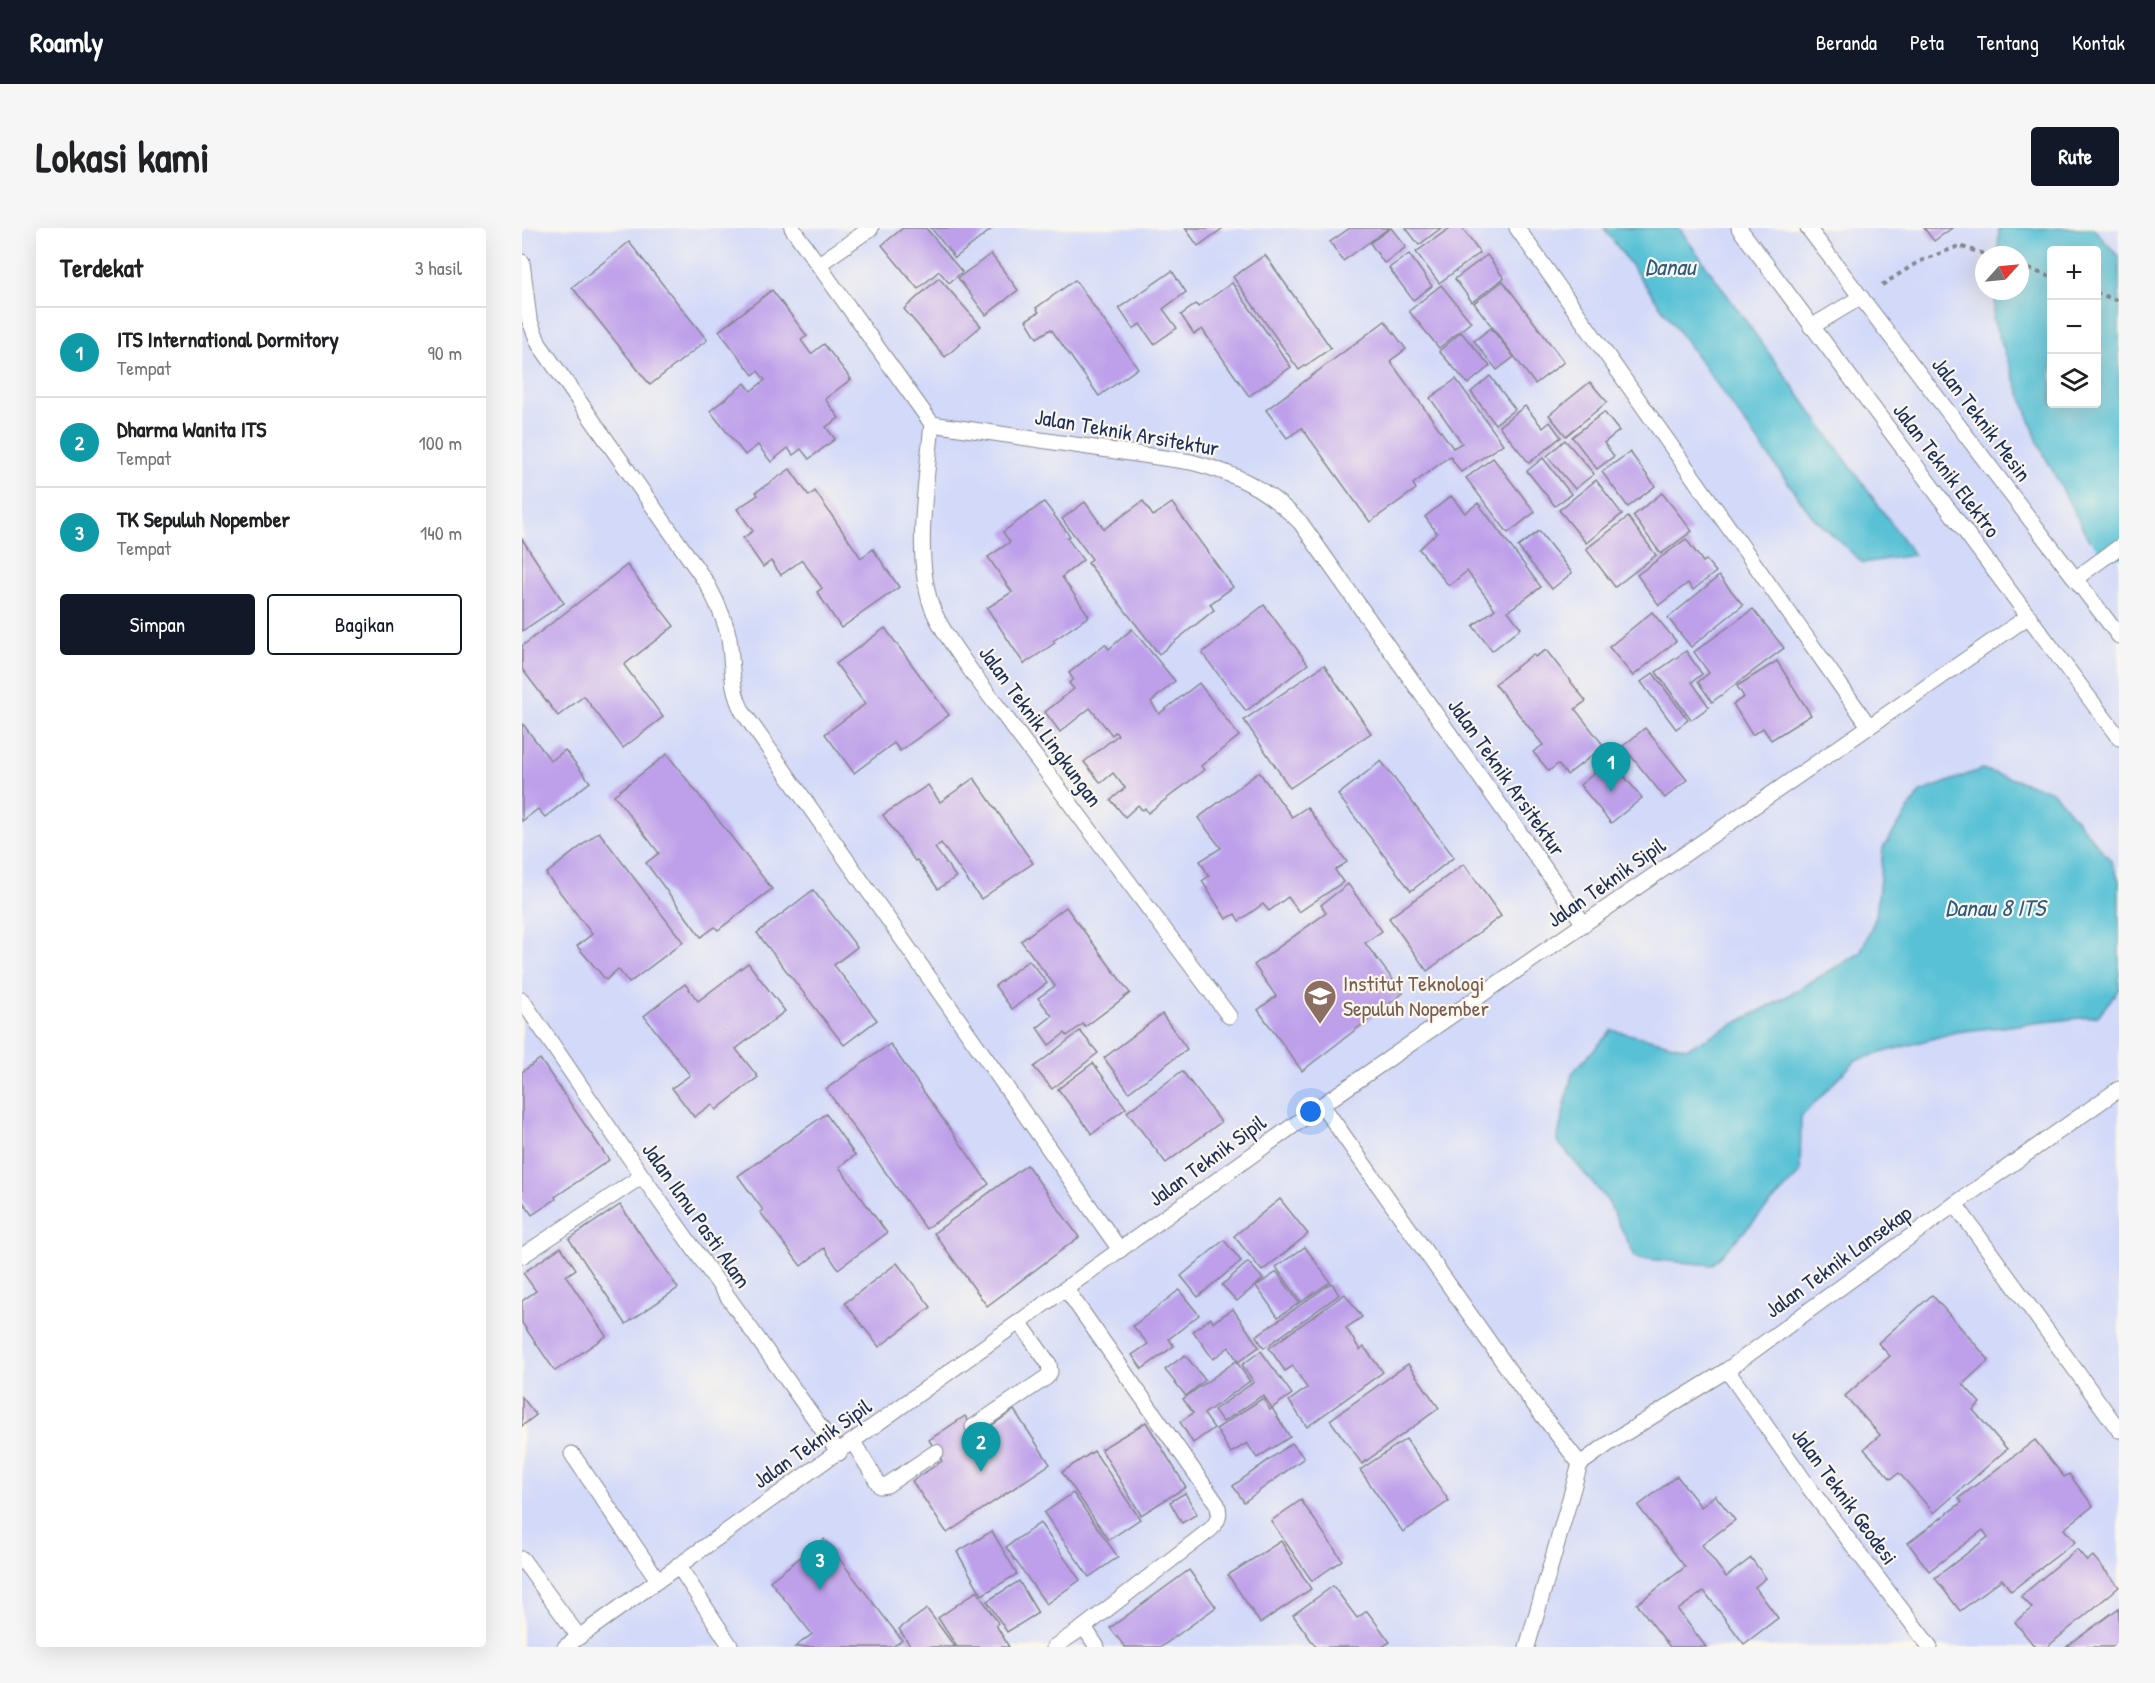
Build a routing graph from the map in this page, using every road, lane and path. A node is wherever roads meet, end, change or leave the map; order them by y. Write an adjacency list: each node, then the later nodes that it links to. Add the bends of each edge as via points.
1 (792, 228): 8 (lane)
2 (871, 228): 8 (lane)
3 (1517, 228): 20 (lane)
4 (1739, 228): 14 (lane, Jalan Teknik Elektro)
5 (1808, 228): 12 (lane, Jalan Teknik Mesin)
6 (1975, 251): 12 (path, via 1959,246 1918,262)
7 (522, 262): 29 (lane, via 529,319 539,344 706,582 722,611 735,694 743,712)
8 (819, 264): 15 (lane)
9 (2029, 269): 10 (path)
10 (2047, 275)
11 (2101, 294): 13 (path)
12 (1861, 297): 14 (lane); 17 (lane, Jalan Teknik Mesin)
13 (2119, 301)
14 (1811, 327): 18 (lane, Jalan Teknik Elektro)
15 (932, 424): 22 (lane, Jalan Teknik Arsitektur, via 1191,462 1225,471 1284,507 1300,522); 24 (lane, Jalan Teknik Lingkungan, via 922,550 934,612 971,671)
16 (2119, 547): 17 (lane)
17 (2075, 579): 19 (lane, Jalan Teknik Mesin)
18 (2029, 616): 20 (lane, Jalan Teknik Sipil); 21 (lane, Jalan Teknik Elektro)
19 (2119, 636)
20 (1869, 726): 22 (lane, Jalan Teknik Sipil)
21 (2119, 738)
22 (1584, 924): 26 (lane, Jalan Teknik Sipil)
23 (522, 1000): 27 (lane, Jalan Ilmu Pasti Alam)
24 (1229, 1016)
25 (2119, 1089): 28 (lane, Jalan Teknik Lansekap)
26 (1322, 1105): 29 (lane, Jalan Teknik Sipil); 40 (lane, via 1523,1390)
27 (642, 1176): 30 (lane); 38 (lane, Jalan Ilmu Pasti Alam)
28 (1955, 1204): 33 (lane, Jalan Teknik Lansekap); 35 (lane)
29 (1120, 1250): 31 (lane, Jalan Teknik Sipil)
30 (522, 1256)
31 (1066, 1289): 32 (lane, Jalan Teknik Sipil); 44 (lane, via 1217,1504 1219,1515 1211,1529)
32 (1019, 1323): 34 (lane, via 1049,1364 1050,1372); 36 (lane, Jalan Teknik Sipil)
33 (1727, 1370): 40 (lane, Jalan Teknik Lansekap); 51 (lane, Jalan Teknik Geodesi, via 1810,1489)
34 (973, 1427)
35 (2119, 1430)
36 (853, 1442): 37 (lane, via 880,1486); 38 (lane, Jalan Teknik Sipil)
37 (936, 1452)
38 (839, 1453): 42 (lane, Jalan Teknik Sipil)
39 (573, 1455): 43 (lane)
40 (1580, 1464): 50 (lane)
41 (522, 1559): 45 (lane)
42 (678, 1565): 43 (lane, Jalan Teknik Sipil); 47 (lane)
43 (658, 1580): 45 (lane, Jalan Teknik Sipil)
44 (1084, 1627): 48 (lane); 49 (lane)
45 (579, 1637): 46 (lane, Jalan Teknik Sipil)
46 (565, 1647)
47 (731, 1647)
48 (1054, 1647)
49 (1098, 1647)
50 (1527, 1647)
51 (1930, 1647)

